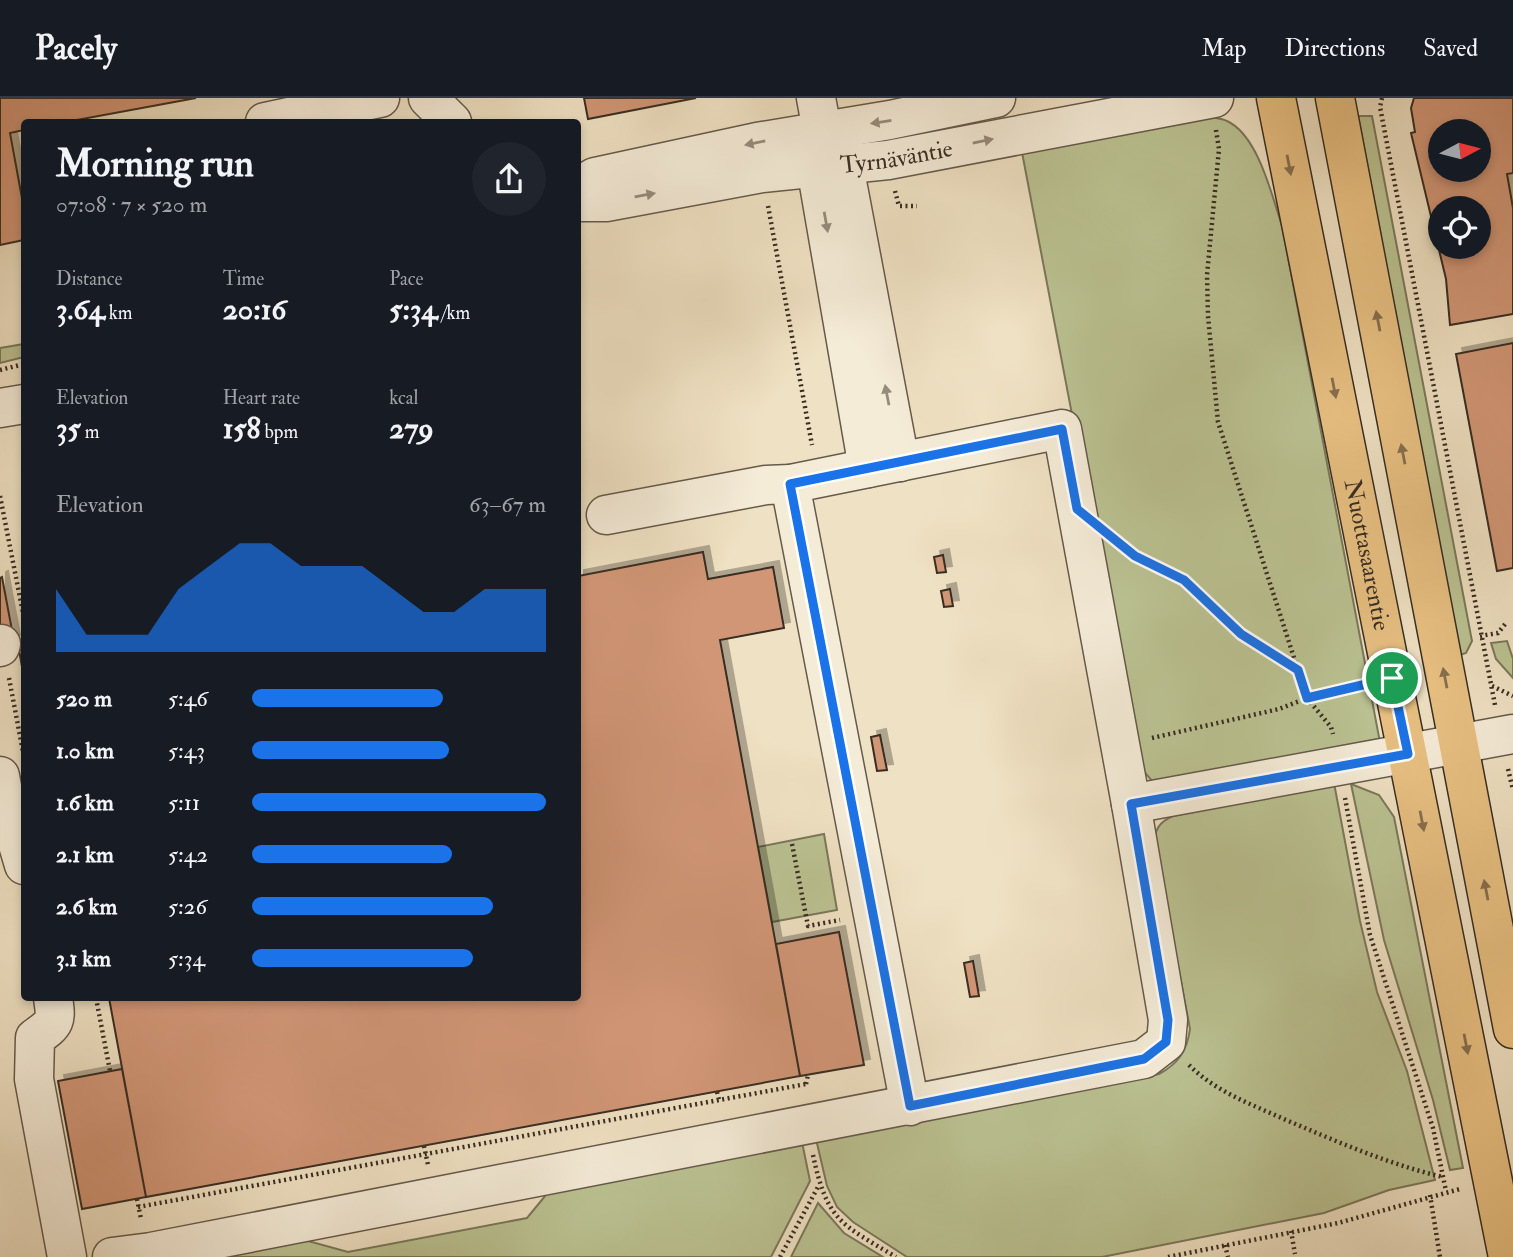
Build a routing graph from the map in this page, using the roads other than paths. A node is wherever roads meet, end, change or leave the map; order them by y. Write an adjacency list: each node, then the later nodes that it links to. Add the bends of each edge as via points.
1 (380, 98): 7 (street)
2 (428, 98): 8 (street)
3 (996, 98): 9 (street, Tyrnäväntie, one-way to 9, via 890,120)
4 (1213, 98): 9 (street, Tyrnäväntie, one-way to 4, via 887,160)
5 (1276, 98): 19 (main road, Nuottasaarentie, one-way to 19)
6 (1335, 98): 18 (main road, one-way to 6)
7 (279, 119)
8 (449, 119)
9 (825, 140): 10 (street, Tyrnäväntie, one-way to 10, via 596,177); 11 (street, Tyrnäväntie, one-way to 9, via 606,202 762,173); 14 (street)
10 (581, 185)
11 (581, 202)
12 (21, 404): 13 (street)
13 (0, 408)
14 (884, 465): 15 (street); 21 (street, via 1062,429)
15 (790, 484): 16 (street); 25 (street)
16 (606, 514)
17 (1507, 735): 18 (street)
18 (1458, 744): 19 (street); 24 (main road, one-way to 18)
19 (1408, 754): 21 (street); 26 (main road, Nuottasaarentie, one-way to 26)
20 (0, 776): 22 (street)
21 (1131, 804): 25 (street, via 1168,1020 1166,1042 1144,1059)
22 (21, 855)
23 (54, 1001): 27 (street, via 53,1024 35,1038 34,1079)
24 (1513, 1029)
25 (910, 1106): 28 (street, via 804,1111)
26 (1503, 1254)
27 (67, 1257)
28 (112, 1257)

